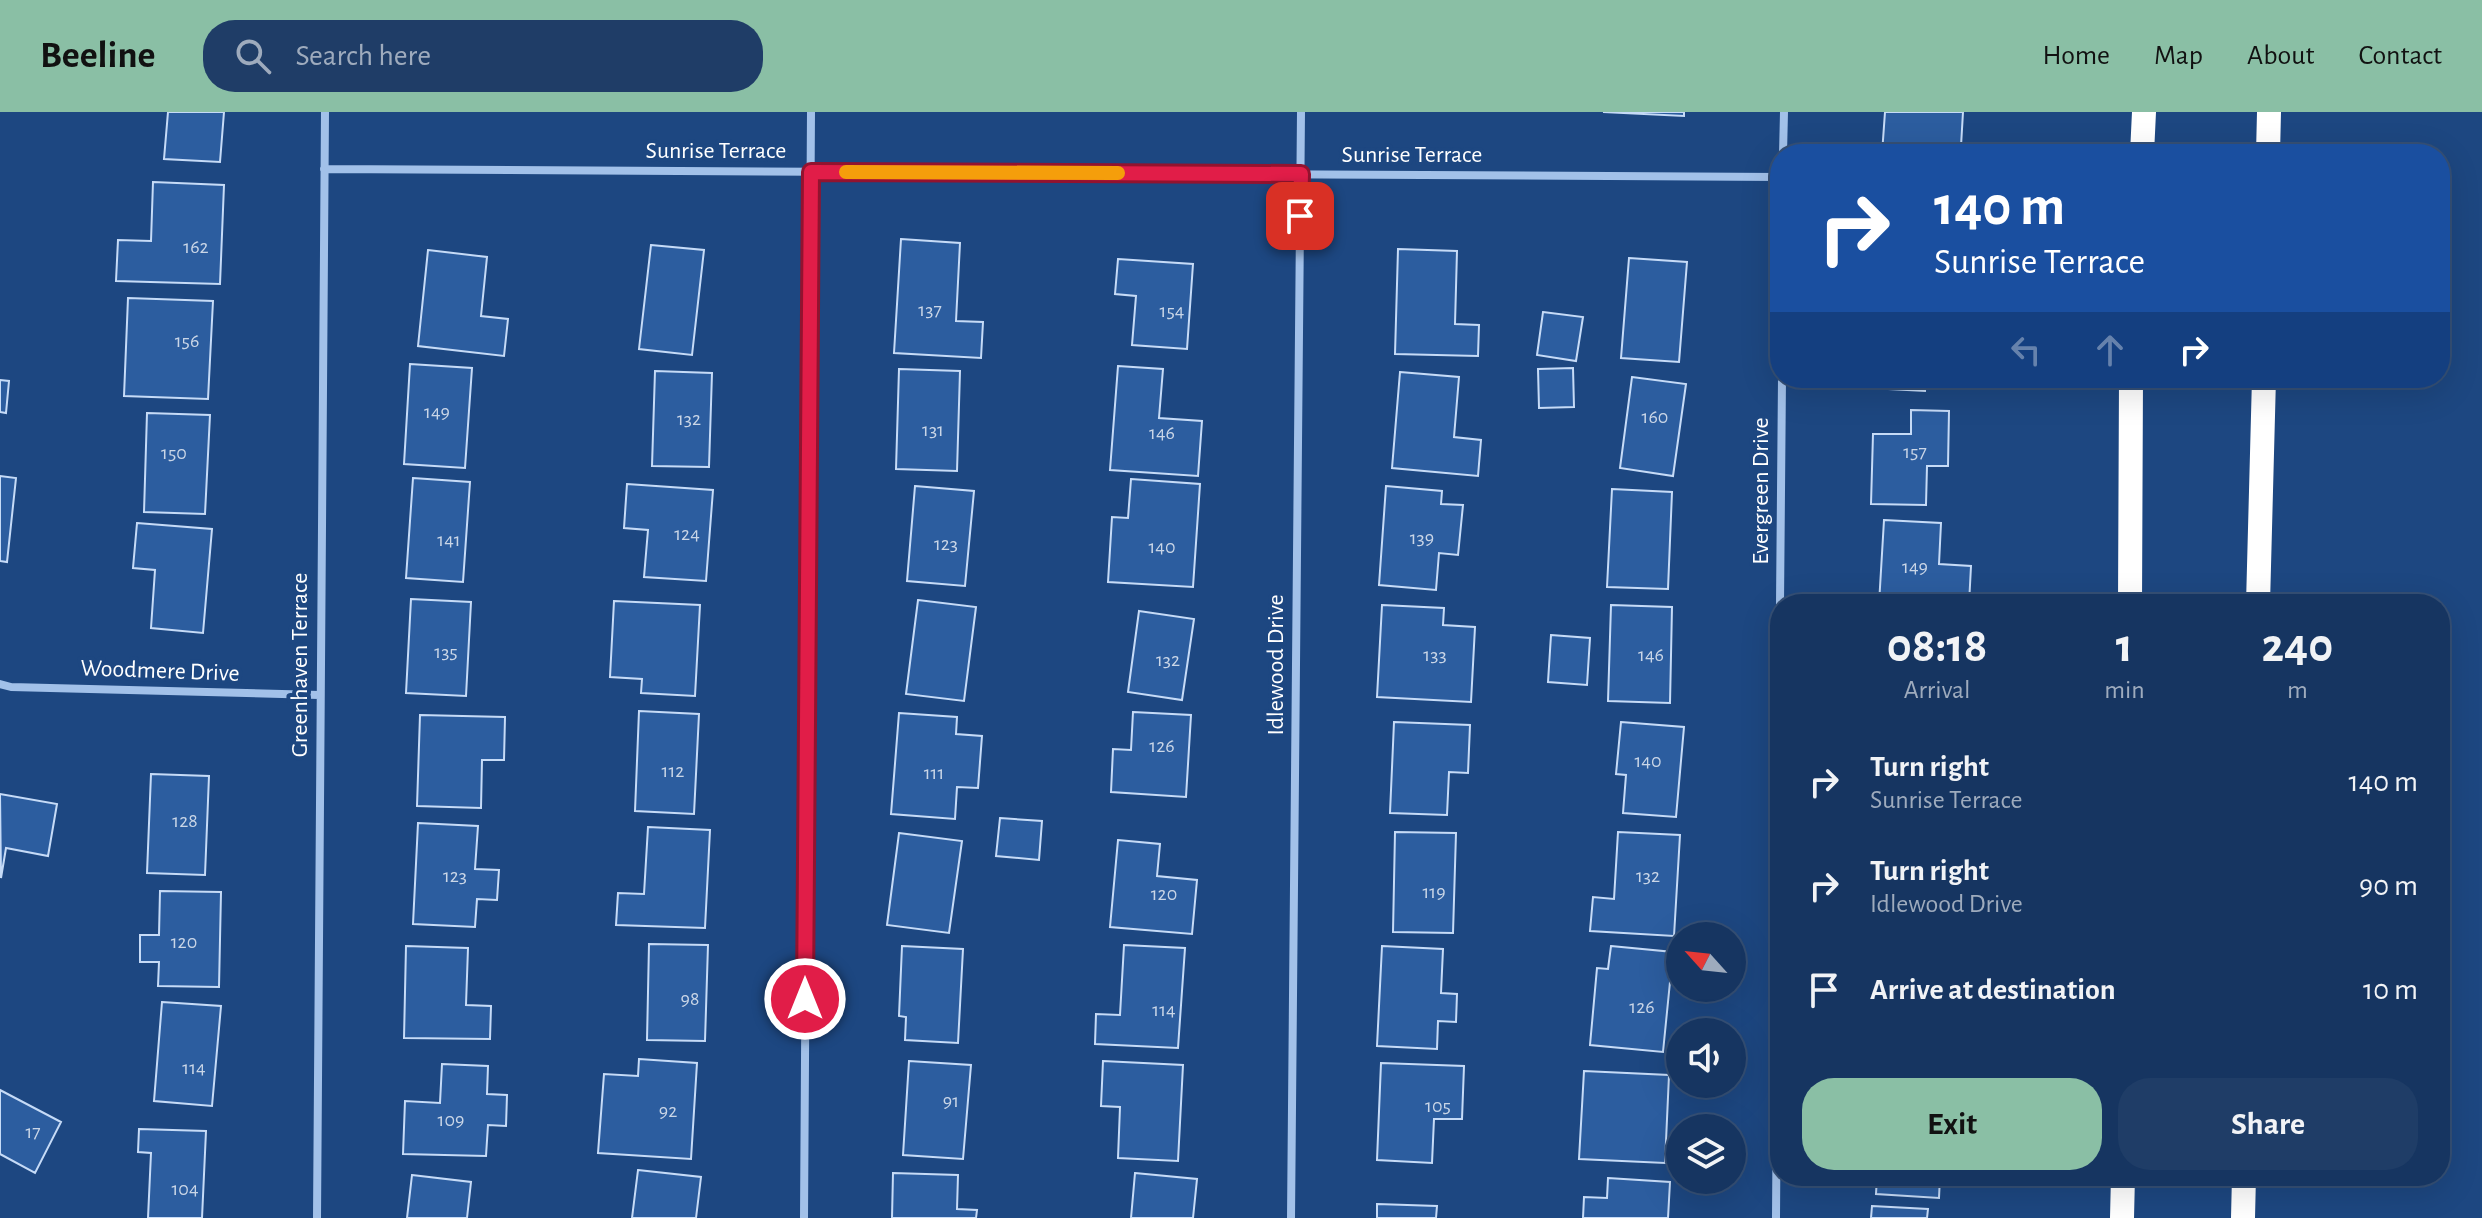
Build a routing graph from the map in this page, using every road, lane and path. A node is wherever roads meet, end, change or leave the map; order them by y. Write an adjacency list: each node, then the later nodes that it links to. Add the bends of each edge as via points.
1 (325, 112): 10 (street, Greenhaven Terrace)
2 (811, 112): 11 (street)
3 (1301, 112): 12 (street, Idlewood Drive)
4 (1784, 112): 7 (street)
5 (2144, 112): 8 (highway)
6 (2269, 112): 9 (highway)
7 (1783, 144)
8 (2142, 144)
9 (2268, 144)
10 (324, 169): 11 (street, Sunrise Terrace); 21 (street, Greenhaven Terrace)
11 (811, 172): 12 (street, Sunrise Terrace); 26 (street)
12 (1301, 174): 13 (street, Sunrise Terrace); 27 (street, Idlewood Drive)
13 (1770, 177)
14 (1782, 388): 17 (street, Evergreen Drive)
15 (2131, 388): 18 (highway)
16 (2264, 388): 19 (highway)
17 (1780, 594)
18 (2130, 594)
19 (2258, 594)
20 (0, 684): 21 (street, Woodmere Drive)
21 (319, 695): 25 (street, Greenhaven Terrace)
22 (1776, 1186): 28 (street)
23 (2123, 1186): 29 (highway)
24 (2244, 1186): 30 (highway)
25 (317, 1218)
26 (804, 1218)
27 (1291, 1218)
28 (1776, 1218)
29 (2122, 1218)
30 (2243, 1218)

